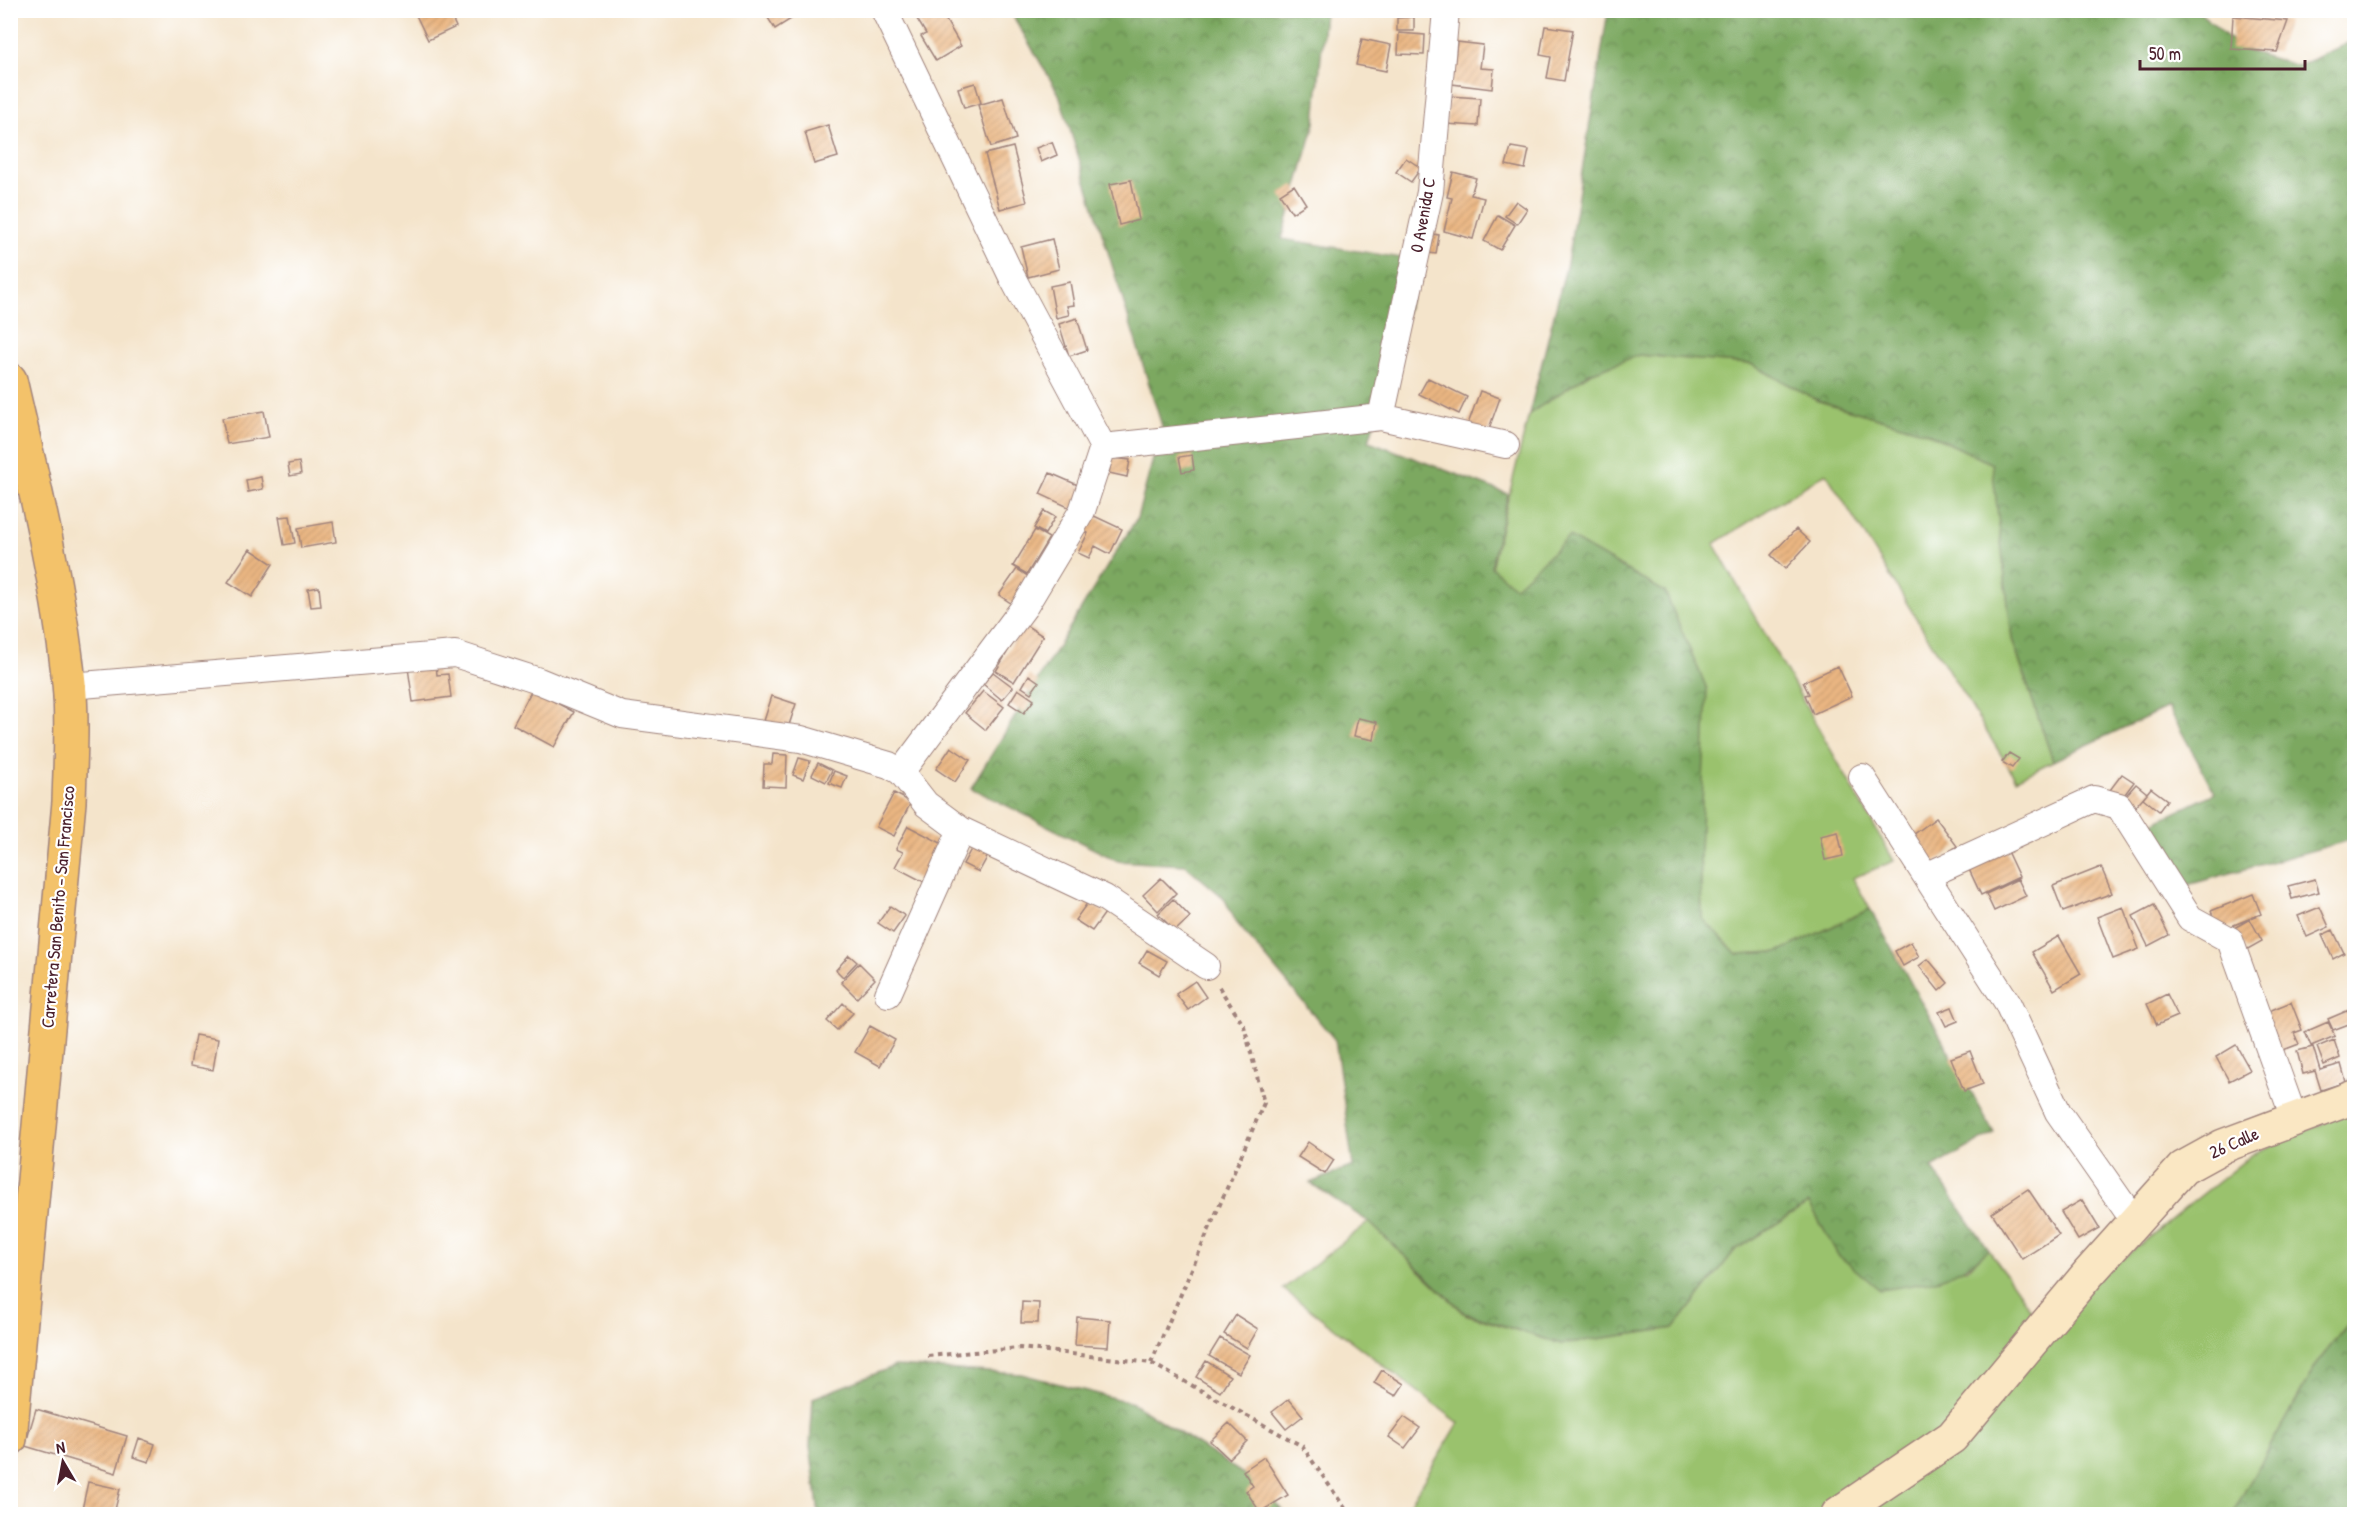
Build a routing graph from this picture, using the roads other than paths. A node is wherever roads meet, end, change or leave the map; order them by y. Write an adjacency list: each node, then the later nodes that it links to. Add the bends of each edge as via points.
1 (884, 10): 6 (street, via 1012,278)
2 (1446, 10): 4 (street, 0 Avenida C, via 1430,192)
3 (10, 380): 7 (main road, Carretera San Benito - San Francisco, via 54,571)
4 (1381, 417): 5 (street); 6 (street)
5 (1506, 445)
6 (1103, 447): 8 (street, via 1082,511 1025,606)
7 (70, 686): 8 (street, via 455,654 539,681 622,716 801,739); 17 (main road, Carretera San Benito - San Francisco, via 69,802)
8 (901, 772): 10 (street, via 926,804)
9 (1862, 777): 11 (street)
10 (961, 830): 12 (street, via 1105,898); 13 (street)
11 (1926, 876): 15 (street, via 2094,799 2119,806 2190,918 2230,940); 16 (street, via 2007,1002 2058,1112)
12 (1206, 966)
13 (888, 993)
14 (2355, 1097): 15 (street, 26 Calle)
15 (2294, 1118): 16 (street, 26 Calle, via 2223,1146 2183,1168)
16 (2134, 1222): 18 (street, 26 Calle, via 1952,1437)
17 (10, 1439)
18 (1839, 1515)

